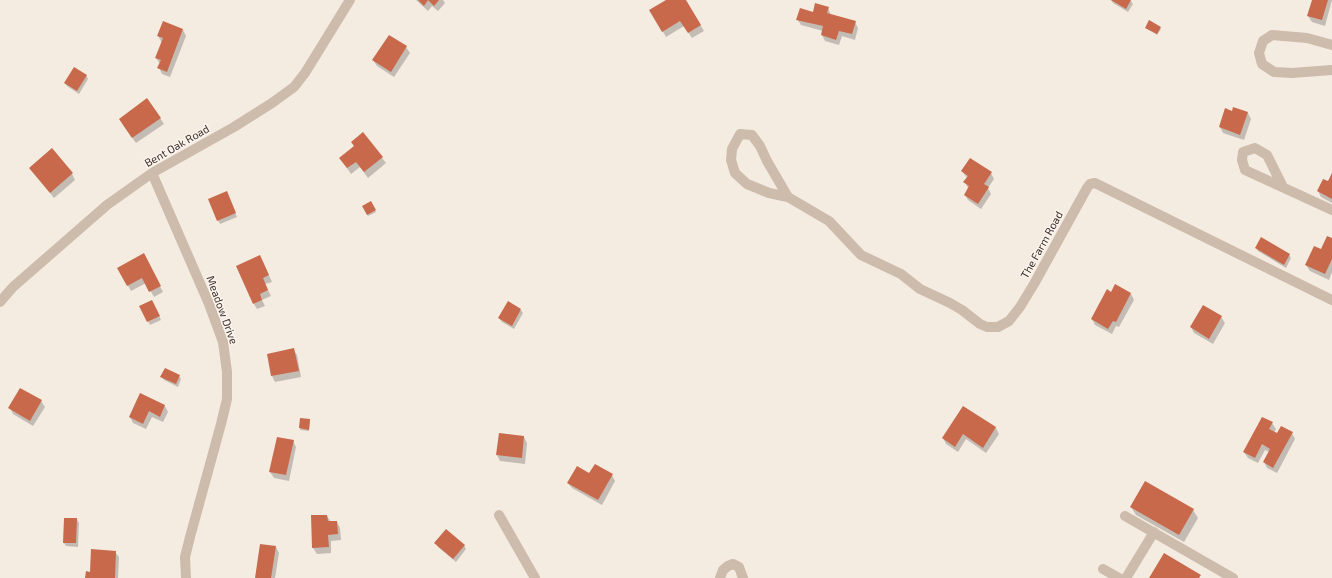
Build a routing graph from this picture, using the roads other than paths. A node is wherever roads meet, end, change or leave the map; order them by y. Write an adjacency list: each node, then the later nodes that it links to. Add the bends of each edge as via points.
1 (350, 0): 4 (street, Bent Oak Road, via 306,73 294,87 234,127)
2 (1332, 46): 3 (street, via 1307,38 1272,35 1263,41 1259,53 1262,64 1274,72)
3 (1332, 70)
4 (152, 173): 9 (street, Bent Oak Road, via 107,205 13,287); 14 (street, Meadow Drive, via 209,304 223,342 226,372 227,399 185,556)
5 (1283, 187): 7 (street)
6 (788, 197): 6 (street, The Farm Road, via 747,184 735,173 731,160 732,149 740,134 752,135); 8 (street, The Farm Road, via 829,221 861,255 901,274 920,289 950,303 988,327 998,327 1009,322 1034,284 1087,188 1095,182)
7 (1332, 210)
8 (1332, 300)
9 (0, 302)
10 (499, 515): 15 (street)
11 (1125, 516): 12 (street)
12 (1154, 532): 19 (street); 20 (street)
13 (1103, 569): 18 (street)
14 (186, 578)
15 (535, 578)
16 (720, 578): 17 (street, via 723,570 733,564 738,567)
17 (743, 578)
18 (1119, 578)
19 (1126, 578)
20 (1233, 578)

